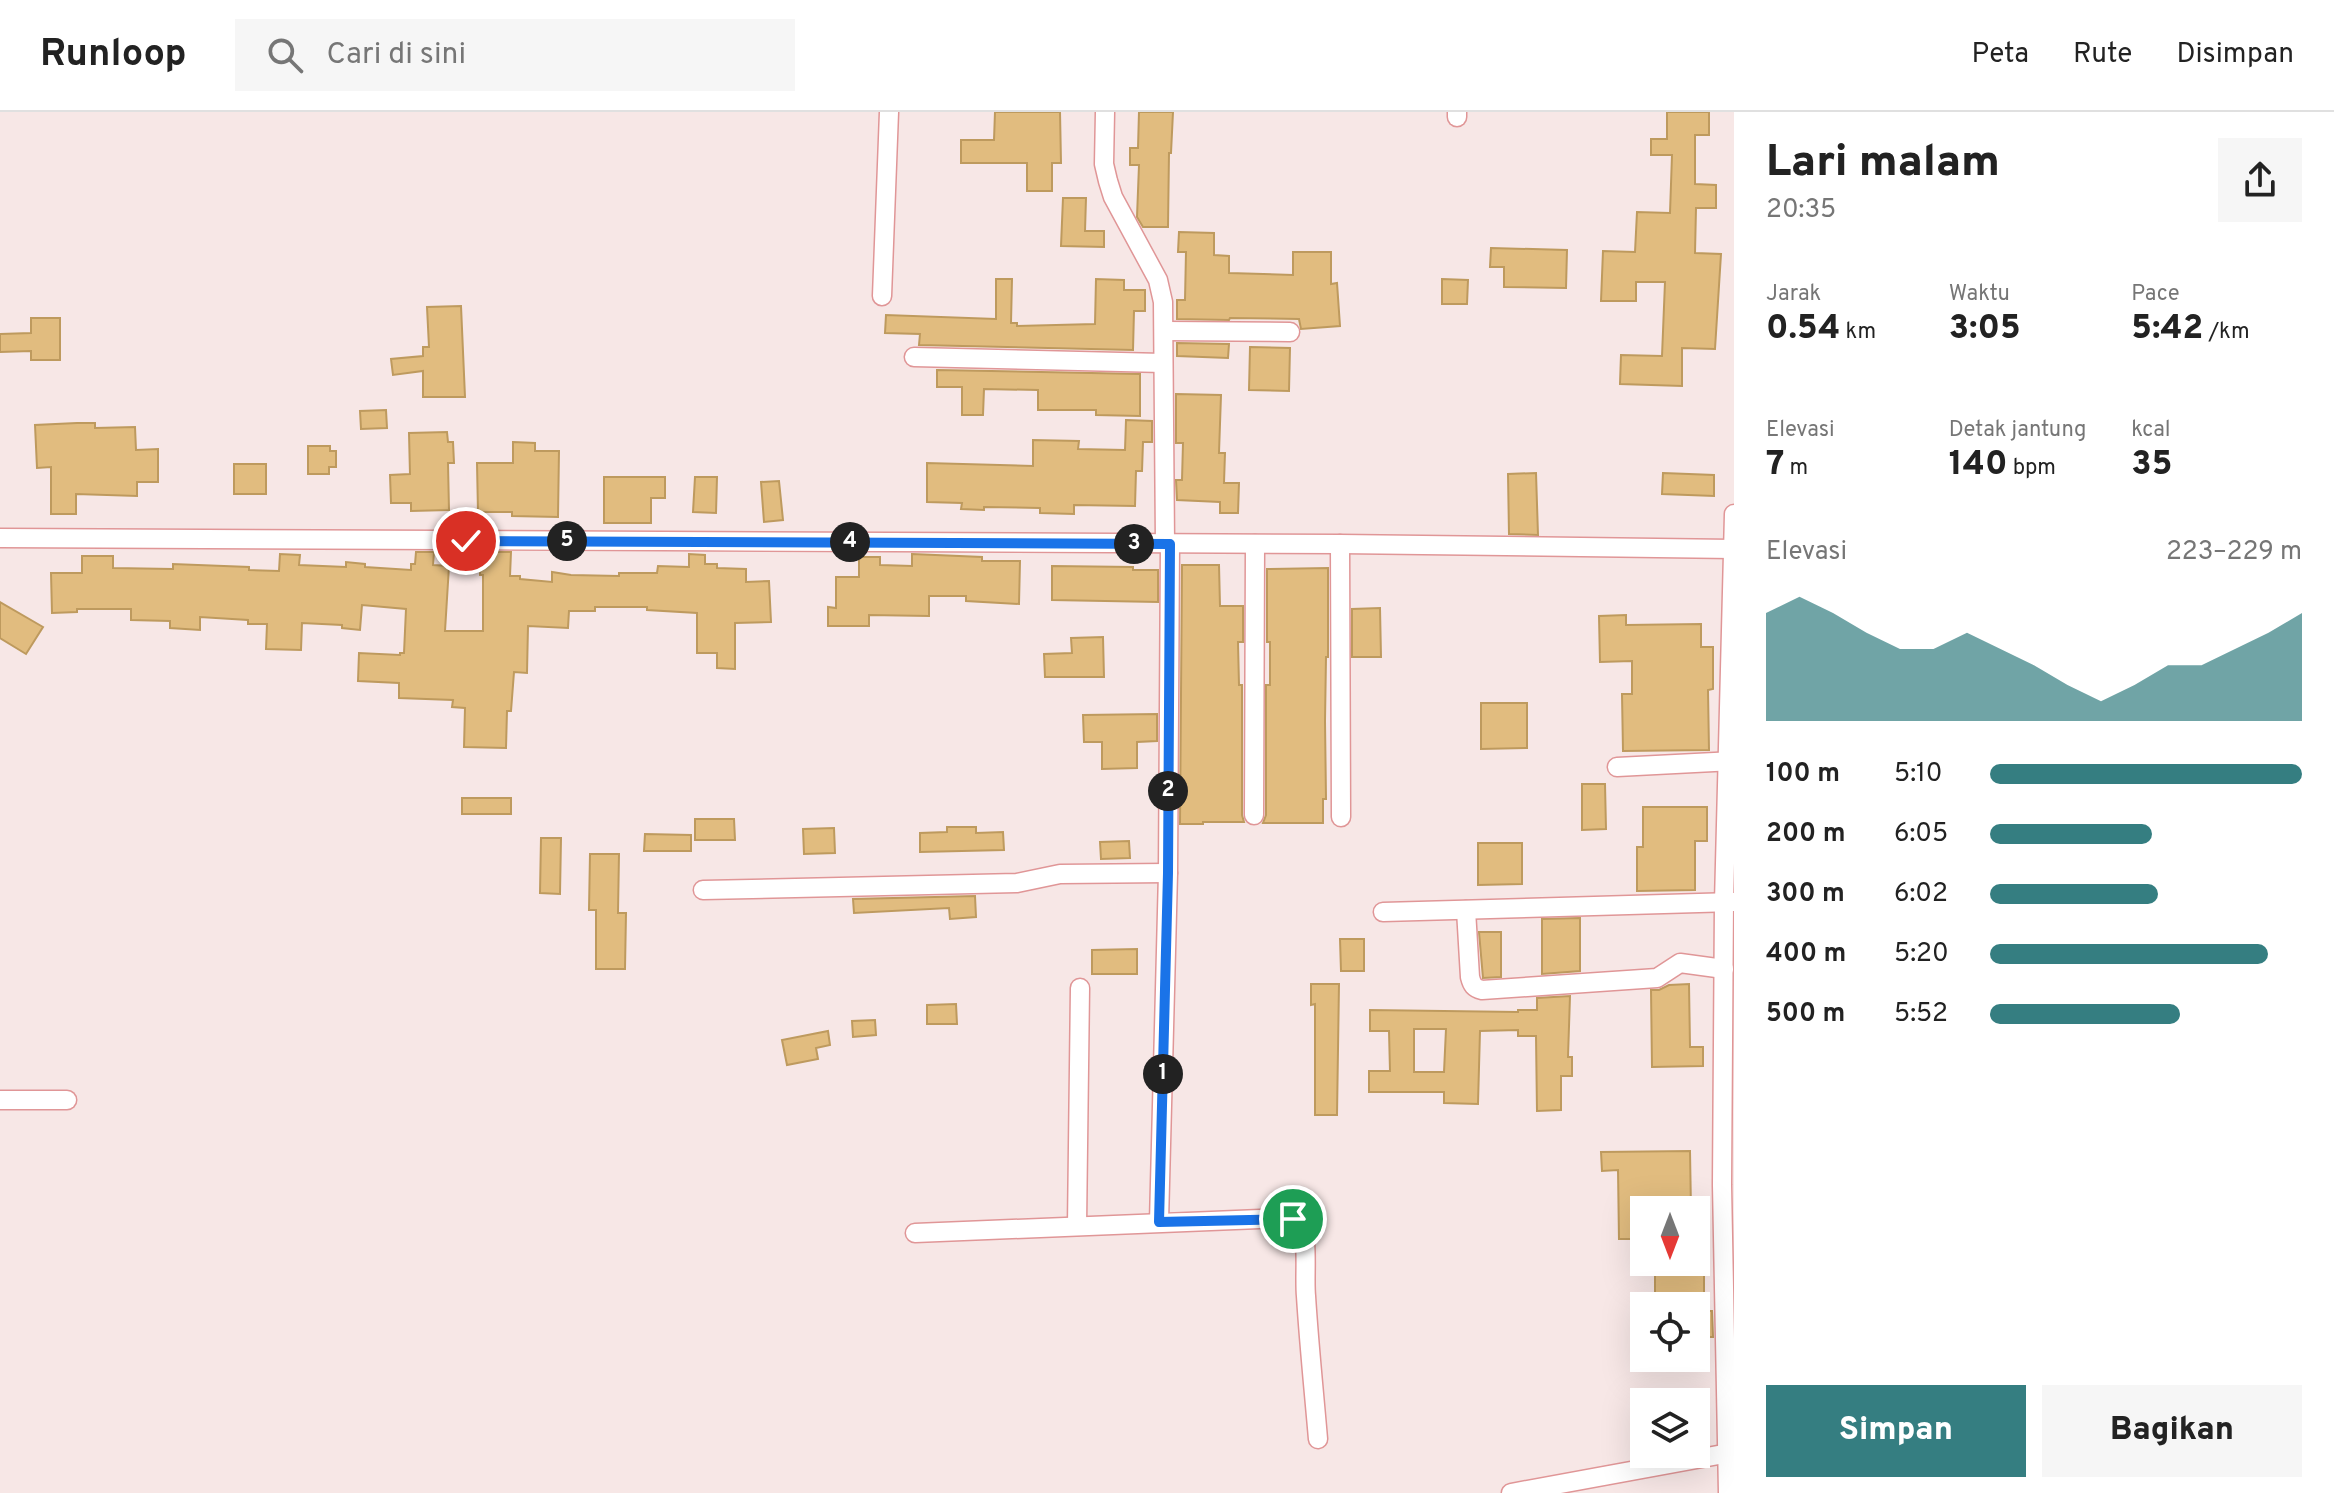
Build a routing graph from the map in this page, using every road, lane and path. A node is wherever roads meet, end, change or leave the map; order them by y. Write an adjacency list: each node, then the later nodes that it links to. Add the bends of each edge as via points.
1 (889, 112): 3 (street)
2 (1105, 112): 4 (street, via 1108,181 1158,280)
3 (882, 296)
4 (1164, 331): 5 (street); 7 (street)
5 (1290, 332)
6 (914, 357): 7 (street)
7 (1163, 363): 10 (street)
8 (1734, 514): 13 (street)
9 (0, 538): 10 (street)
10 (1168, 544): 11 (street); 18 (street)
11 (1255, 544): 12 (street); 16 (street)
12 (1340, 544): 13 (street); 17 (street)
13 (1733, 550): 14 (street)
14 (1731, 761): 15 (street); 20 (street)
15 (1617, 767)
16 (1254, 815)
17 (1341, 817)
18 (1168, 873): 19 (street, via 1060,874 1017,883); 28 (street)
19 (703, 890)
20 (1729, 902): 21 (street); 23 (street)
21 (1466, 910): 22 (street); 23 (street, via 1470,977 1482,990 1657,978 1680,963)
22 (1383, 912)
23 (1724, 969): 25 (street)
24 (1080, 988): 29 (street)
25 (1729, 1078): 32 (street, via 1722,1185)
26 (0, 1100): 27 (street)
27 (67, 1100)
28 (1159, 1222): 29 (street); 31 (street, via 1300,1222)
29 (1077, 1226): 30 (street)
30 (915, 1233)
31 (1318, 1439)
32 (1731, 1453): 33 (street); 34 (street)
33 (1511, 1493)
34 (1728, 1493)

